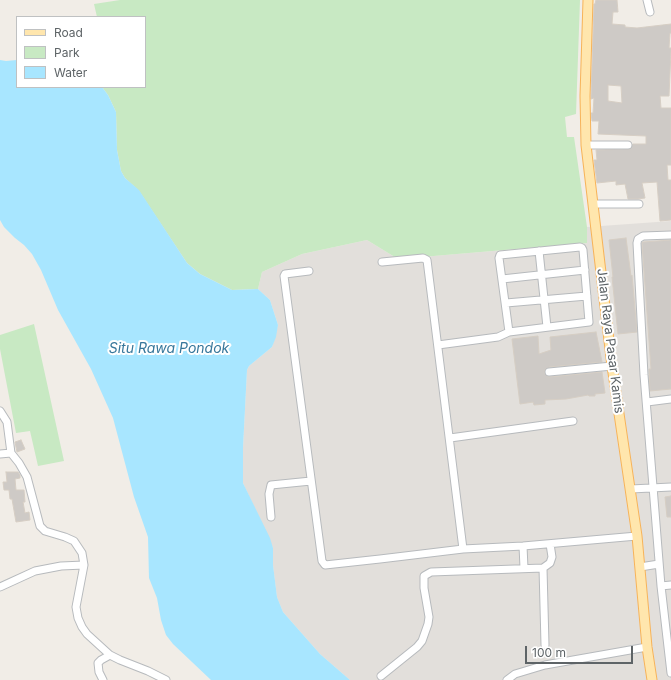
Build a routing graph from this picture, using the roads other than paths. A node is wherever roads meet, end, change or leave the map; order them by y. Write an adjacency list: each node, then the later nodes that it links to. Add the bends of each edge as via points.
1 (588, 0): 4 (main road, Jalan Raya Pasar Kamis)
2 (647, 0): 3 (street)
3 (650, 12)
4 (586, 145): 5 (street); 6 (main road, Jalan Raya Pasar Kamis)
5 (628, 145)
6 (594, 204): 7 (street); 21 (main road, Jalan Raya Pasar Kamis)
7 (639, 204)
8 (671, 234): 24 (street, via 643,236 637,243)
9 (539, 250): 11 (street, via 582,248); 13 (street); 14 (street, via 500,255)
10 (382, 262): 20 (street, via 423,258 427,260)
11 (585, 270): 13 (street); 15 (street)
12 (309, 271): 30 (street, via 284,276)
13 (542, 275): 14 (street); 16 (street)
14 (502, 279): 17 (street)
15 (587, 296): 16 (street); 18 (street, via 589,322)
16 (544, 300): 17 (street); 18 (street)
17 (506, 304): 19 (street)
18 (547, 327): 19 (street)
19 (509, 332): 20 (street, via 498,338)
20 (438, 345): 27 (street)
21 (612, 366): 22 (street); 33 (main road, Jalan Raya Pasar Kamis)
22 (549, 372)
23 (671, 399): 24 (street)
24 (647, 402): 32 (street)
25 (0, 411): 28 (street, via 7,422)
26 (574, 421): 27 (street)
27 (450, 438): 38 (street)
28 (11, 453): 29 (street); 39 (street, via 27,477 40,526 45,531 74,541 82,553)
29 (0, 454)
30 (311, 481): 34 (street, via 271,485); 38 (street, via 322,561 325,565)
31 (671, 486): 32 (street)
32 (653, 488): 33 (street); 40 (street)
33 (631, 489): 35 (main road, Jalan Raya Pasar Kamis)
34 (271, 517)
35 (637, 536): 36 (street); 41 (main road, Jalan Raya Pasar Kamis)
36 (550, 544): 37 (street); 43 (street, via 552,557 550,563)
37 (523, 546): 38 (street); 42 (street)
38 (463, 549)
39 (84, 564): 46 (street, via 35,571); 49 (street, via 76,607 78,618 87,634)
40 (659, 564): 41 (street); 45 (street)
41 (640, 567): 48 (main road, Jalan Raya Pasar Kamis)
42 (524, 568): 43 (street); 51 (street, via 431,572 424,576 429,617 422,641)
43 (543, 568): 47 (street)
44 (671, 585): 45 (street)
45 (661, 586): 50 (street)
46 (0, 588)
47 (545, 645)
48 (647, 647): 54 (street, via 545,665 515,674); 55 (main road, Jalan Raya Pasar Kamis)
49 (110, 655): 52 (street, via 98,663); 53 (street)
50 (671, 673)
51 (381, 676)
52 (103, 680)
53 (166, 680)
54 (507, 680)
55 (652, 680)

